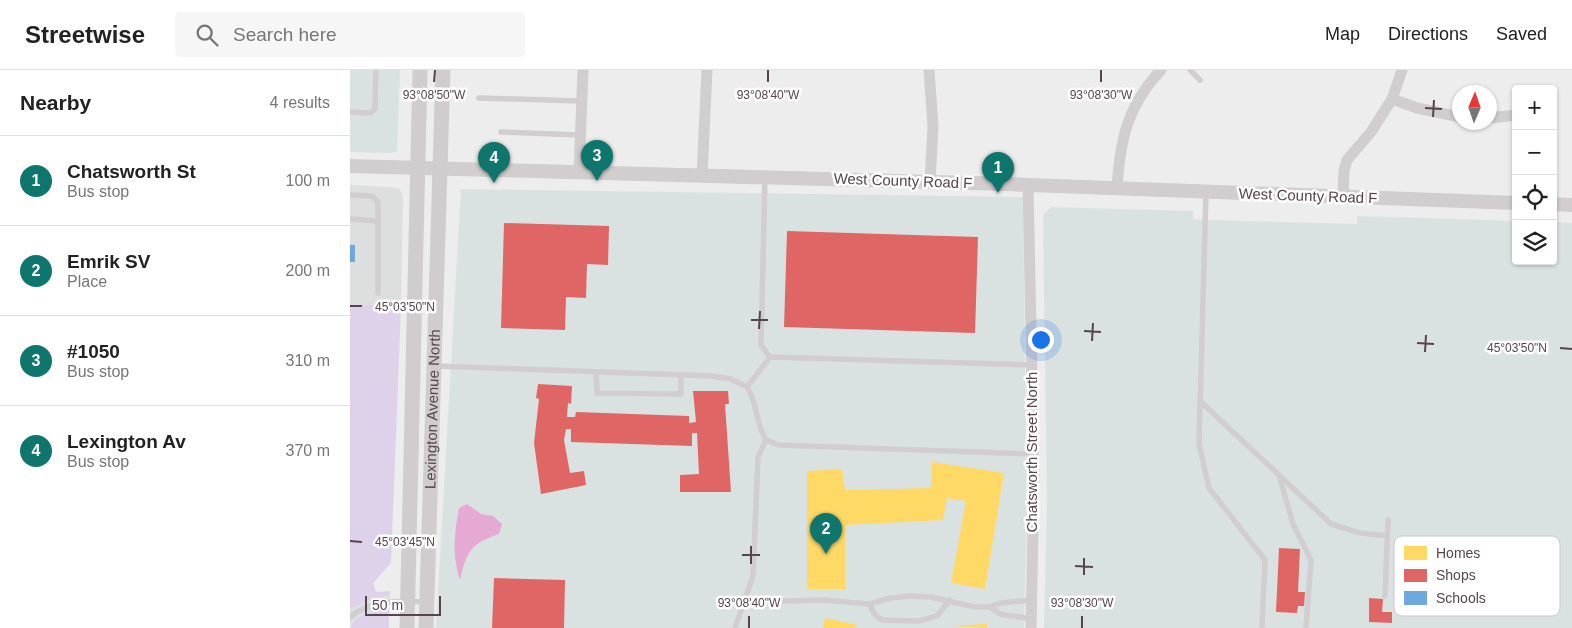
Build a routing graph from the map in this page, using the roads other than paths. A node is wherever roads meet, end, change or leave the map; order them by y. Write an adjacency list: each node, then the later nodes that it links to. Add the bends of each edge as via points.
1 (376, 70): 14 (lane, via 375,109 370,113)
2 (420, 70): 21 (main road, Lexington Avenue North)
3 (443, 70): 22 (main road, Lexington Avenue North)
4 (583, 70): 13 (street)
5 (707, 70): 24 (street)
6 (929, 70): 26 (street, via 933,127)
7 (1160, 70): 28 (street, via 1129,117 1120,151)
8 (1190, 70): 10 (lane)
9 (1402, 70): 12 (street)
10 (1200, 80)
11 (479, 98): 13 (lane)
12 (1392, 99): 15 (street); 31 (street, via 1371,132 1347,160)
13 (582, 101): 19 (street)
14 (350, 112)
15 (1452, 115)
16 (1512, 115): 17 (street)
17 (1497, 117)
18 (501, 132): 19 (lane)
19 (580, 134): 23 (street)
20 (350, 166): 21 (street, West County Road F)
21 (417, 169): 22 (street, West County Road F); 53 (main road, Lexington Avenue North)
22 (440, 169): 23 (street, West County Road F); 40 (main road, Lexington Avenue North)
23 (579, 172): 24 (street, West County Road F)
24 (702, 176): 25 (street, West County Road F)
25 (765, 178): 26 (street, West County Road F); 38 (lane, via 761,345)
26 (930, 182): 27 (street, West County Road F)
27 (1028, 185): 28 (street, West County Road F); 39 (street, Chatsworth Street North)
28 (1117, 188): 29 (street, West County Road F)
29 (1206, 192): 31 (street, West County Road F); 44 (lane)
30 (350, 195): 36 (lane, via 377,199)
31 (1343, 198): 32 (street, West County Road F)
32 (1512, 203)
33 (1557, 204): 34 (street)
34 (1572, 205)
35 (350, 220): 36 (lane)
36 (378, 221): 37 (lane)
37 (378, 293)
38 (770, 357): 39 (lane); 43 (lane)
39 (1032, 365): 46 (street, Chatsworth Street North)
40 (436, 366): 41 (lane); 54 (main road, Lexington Avenue North)
41 (596, 372): 42 (lane); 42 (lane, via 597,393 681,394)
42 (681, 375): 43 (lane, via 731,379)
43 (747, 387): 45 (lane, via 755,402 759,429)
44 (1200, 401): 47 (lane); 63 (lane, via 1199,444 1209,488 1265,560)
45 (766, 440): 46 (lane, via 779,445); 55 (lane, via 758,457 753,576)
46 (1033, 454): 52 (street, Chatsworth Street North)
47 (1279, 475): 49 (lane, via 1331,524 1360,533); 64 (lane, via 1293,524 1311,560)
48 (1388, 520): 49 (lane)
49 (1387, 536): 50 (lane)
50 (1385, 596)
51 (950, 600): 56 (lane, via 911,596); 56 (lane, via 937,616 919,621 882,620); 57 (lane, via 964,605)
52 (1032, 600): 57 (lane); 59 (street, Chatsworth Street North)
53 (408, 601): 54 (lane); 58 (lane, via 372,605); 60 (main road, Lexington Avenue North)
54 (427, 602): 61 (main road, Lexington Avenue North)
55 (746, 602): 56 (lane, via 824,600); 62 (lane)
56 (869, 604)
57 (990, 607): 59 (lane, via 1000,614)
58 (350, 617)
59 (1031, 623)
60 (407, 628)
61 (426, 628)
62 (735, 628)
63 (1262, 628)
64 (1306, 628)

